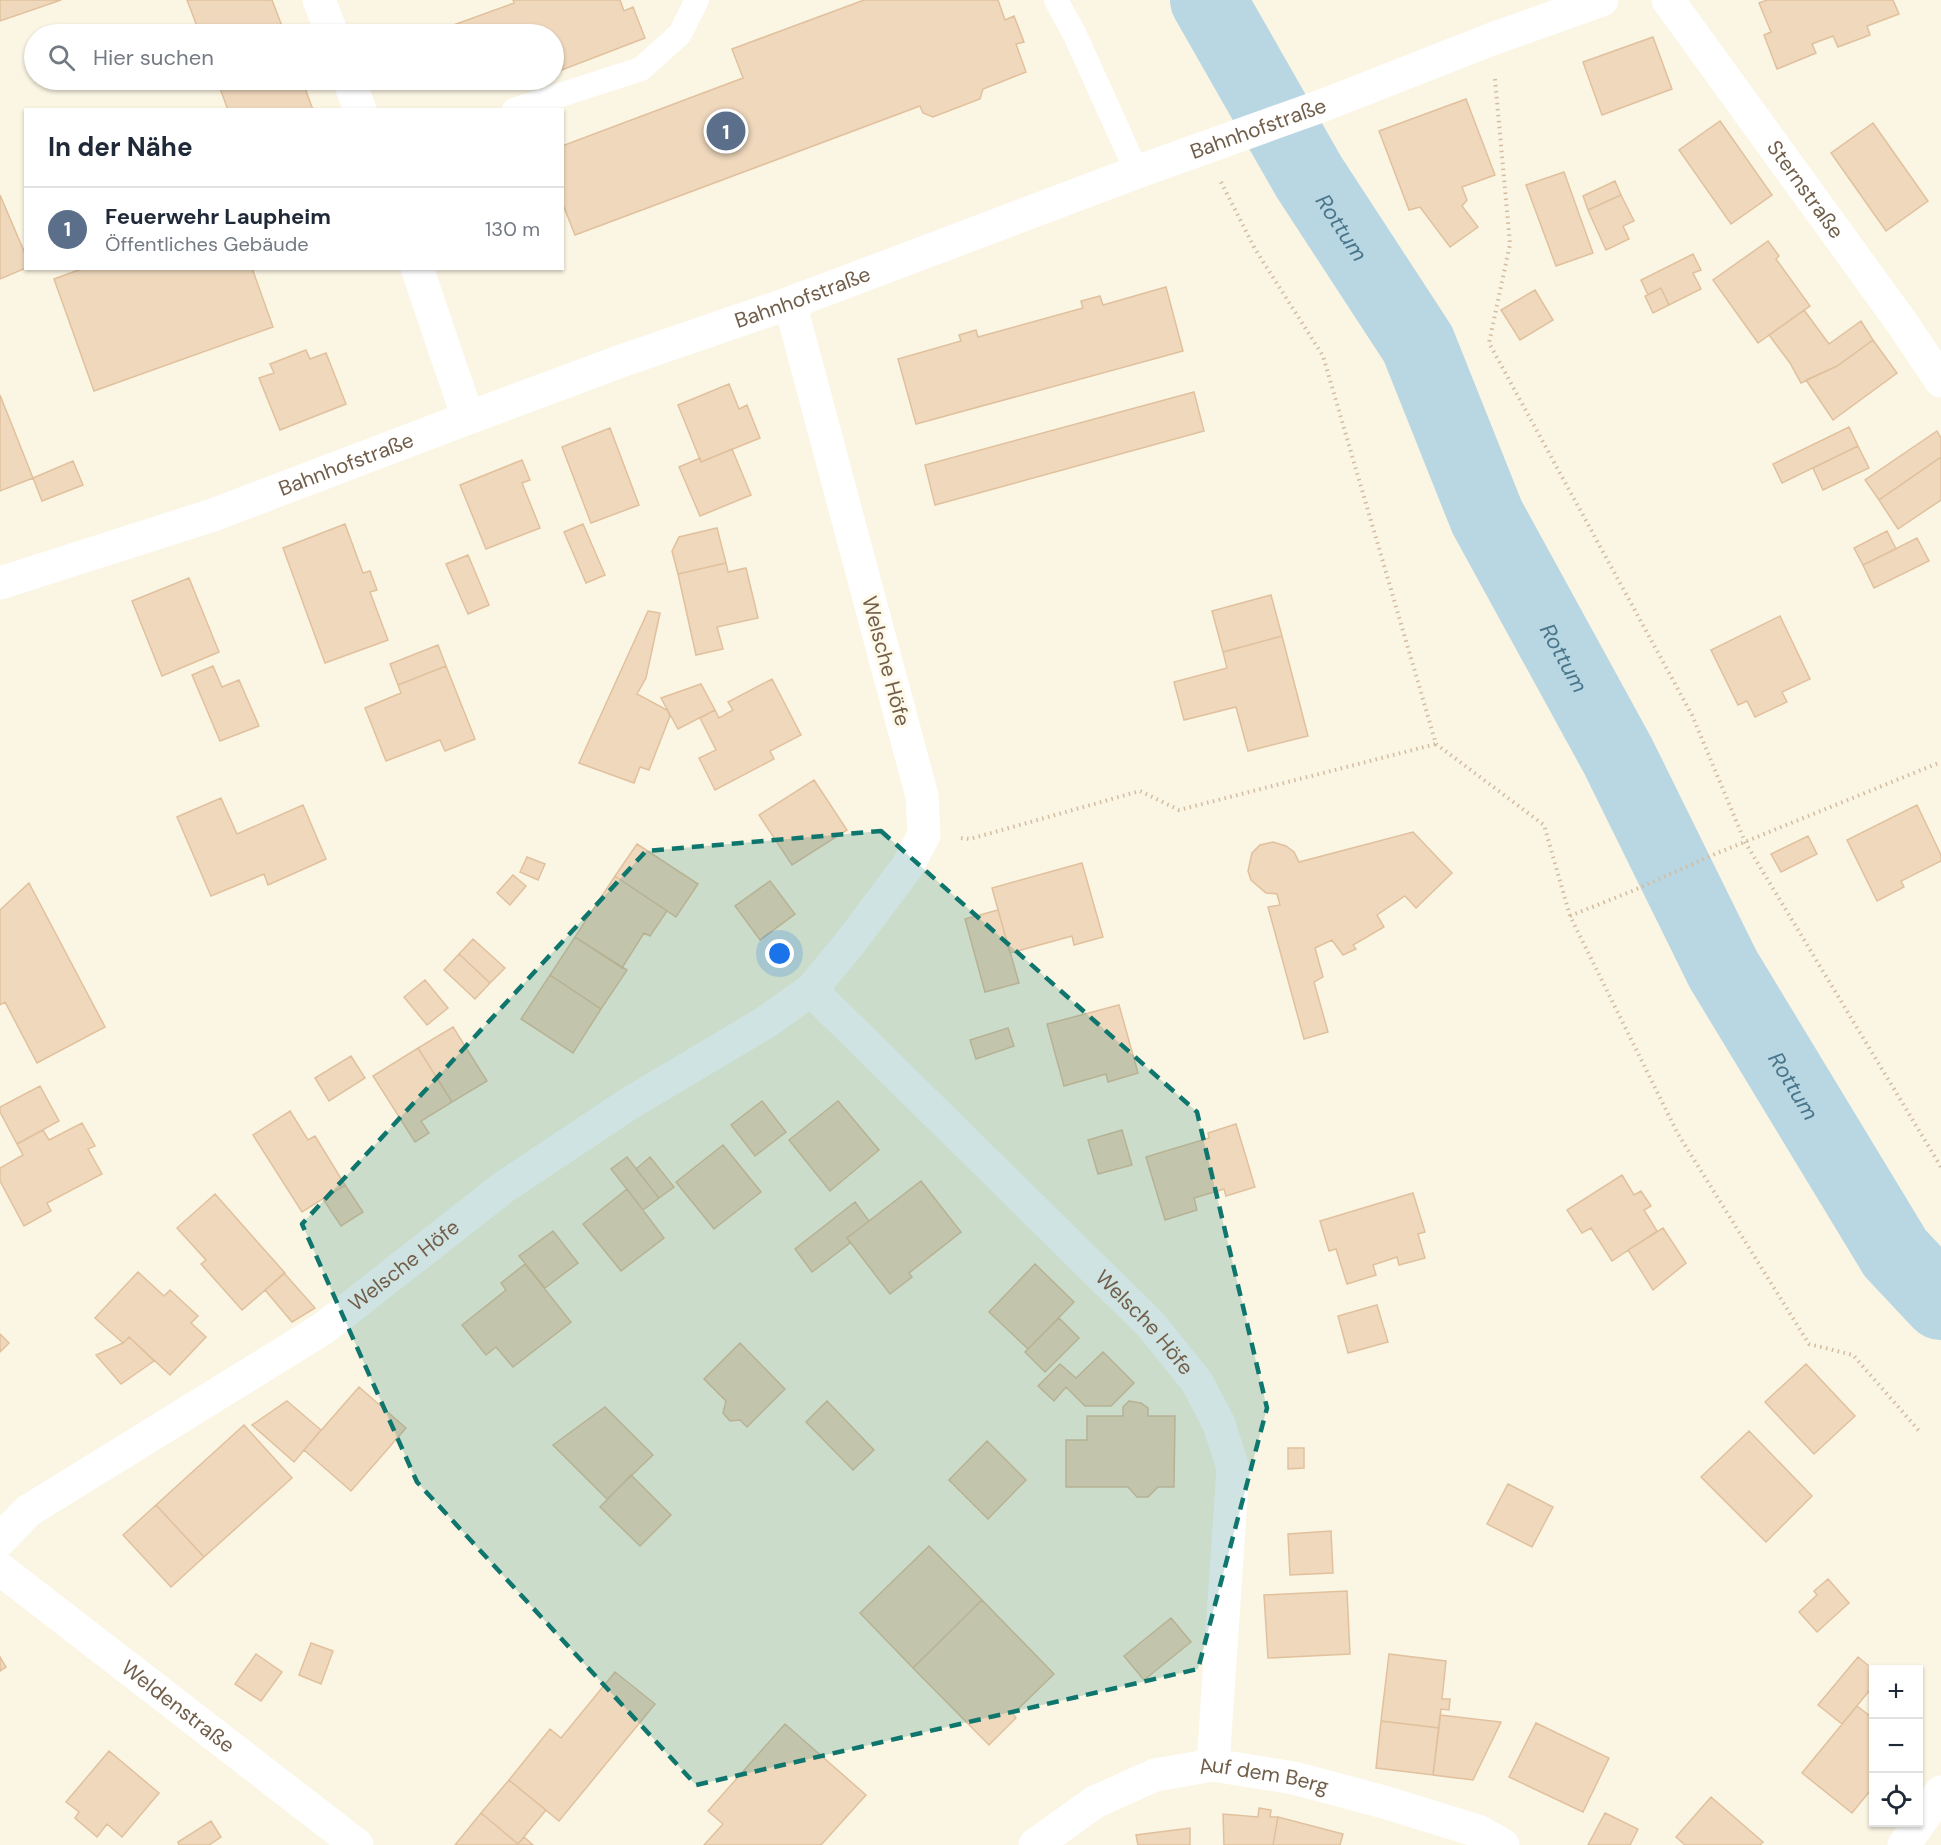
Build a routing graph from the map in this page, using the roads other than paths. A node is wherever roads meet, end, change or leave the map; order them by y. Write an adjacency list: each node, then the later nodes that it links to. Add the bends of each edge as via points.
1 (319, 0): 6 (street)
2 (697, 0): 9 (lane, via 680,34 641,69)
3 (1056, 0): 10 (lane)
4 (1602, 0): 10 (street, Bahnhofstraße)
5 (1668, 0): 13 (street, Sternstraße)
6 (328, 24)
7 (353, 90): 8 (street)
8 (359, 108)
9 (520, 108)
10 (1137, 172): 12 (street, Bahnhofstraße)
11 (418, 270): 14 (street)
12 (790, 303): 14 (street, Bahnhofstraße); 16 (street, Welsche Höfe, via 922,796 924,835 908,867)
13 (1941, 381)
14 (468, 418): 15 (street, Bahnhofstraße, via 213,515)
15 (0, 583)
16 (811, 990): 17 (street, Welsche Höfe, via 504,1187 324,1328 28,1511); 19 (street, Welsche Höfe, via 1151,1324 1197,1382 1214,1414 1233,1468)
17 (0, 1540)
18 (0, 1569): 21 (street, Weldenstraße)
19 (1214, 1765): 22 (street, Auf dem Berg, via 1155,1775 1095,1802); 23 (street, Auf dem Berg, via 1294,1778 1384,1802 1478,1831)
20 (1941, 1792): 24 (street)
21 (357, 1845)
22 (1035, 1845)
23 (1503, 1845)
24 (1904, 1845)

